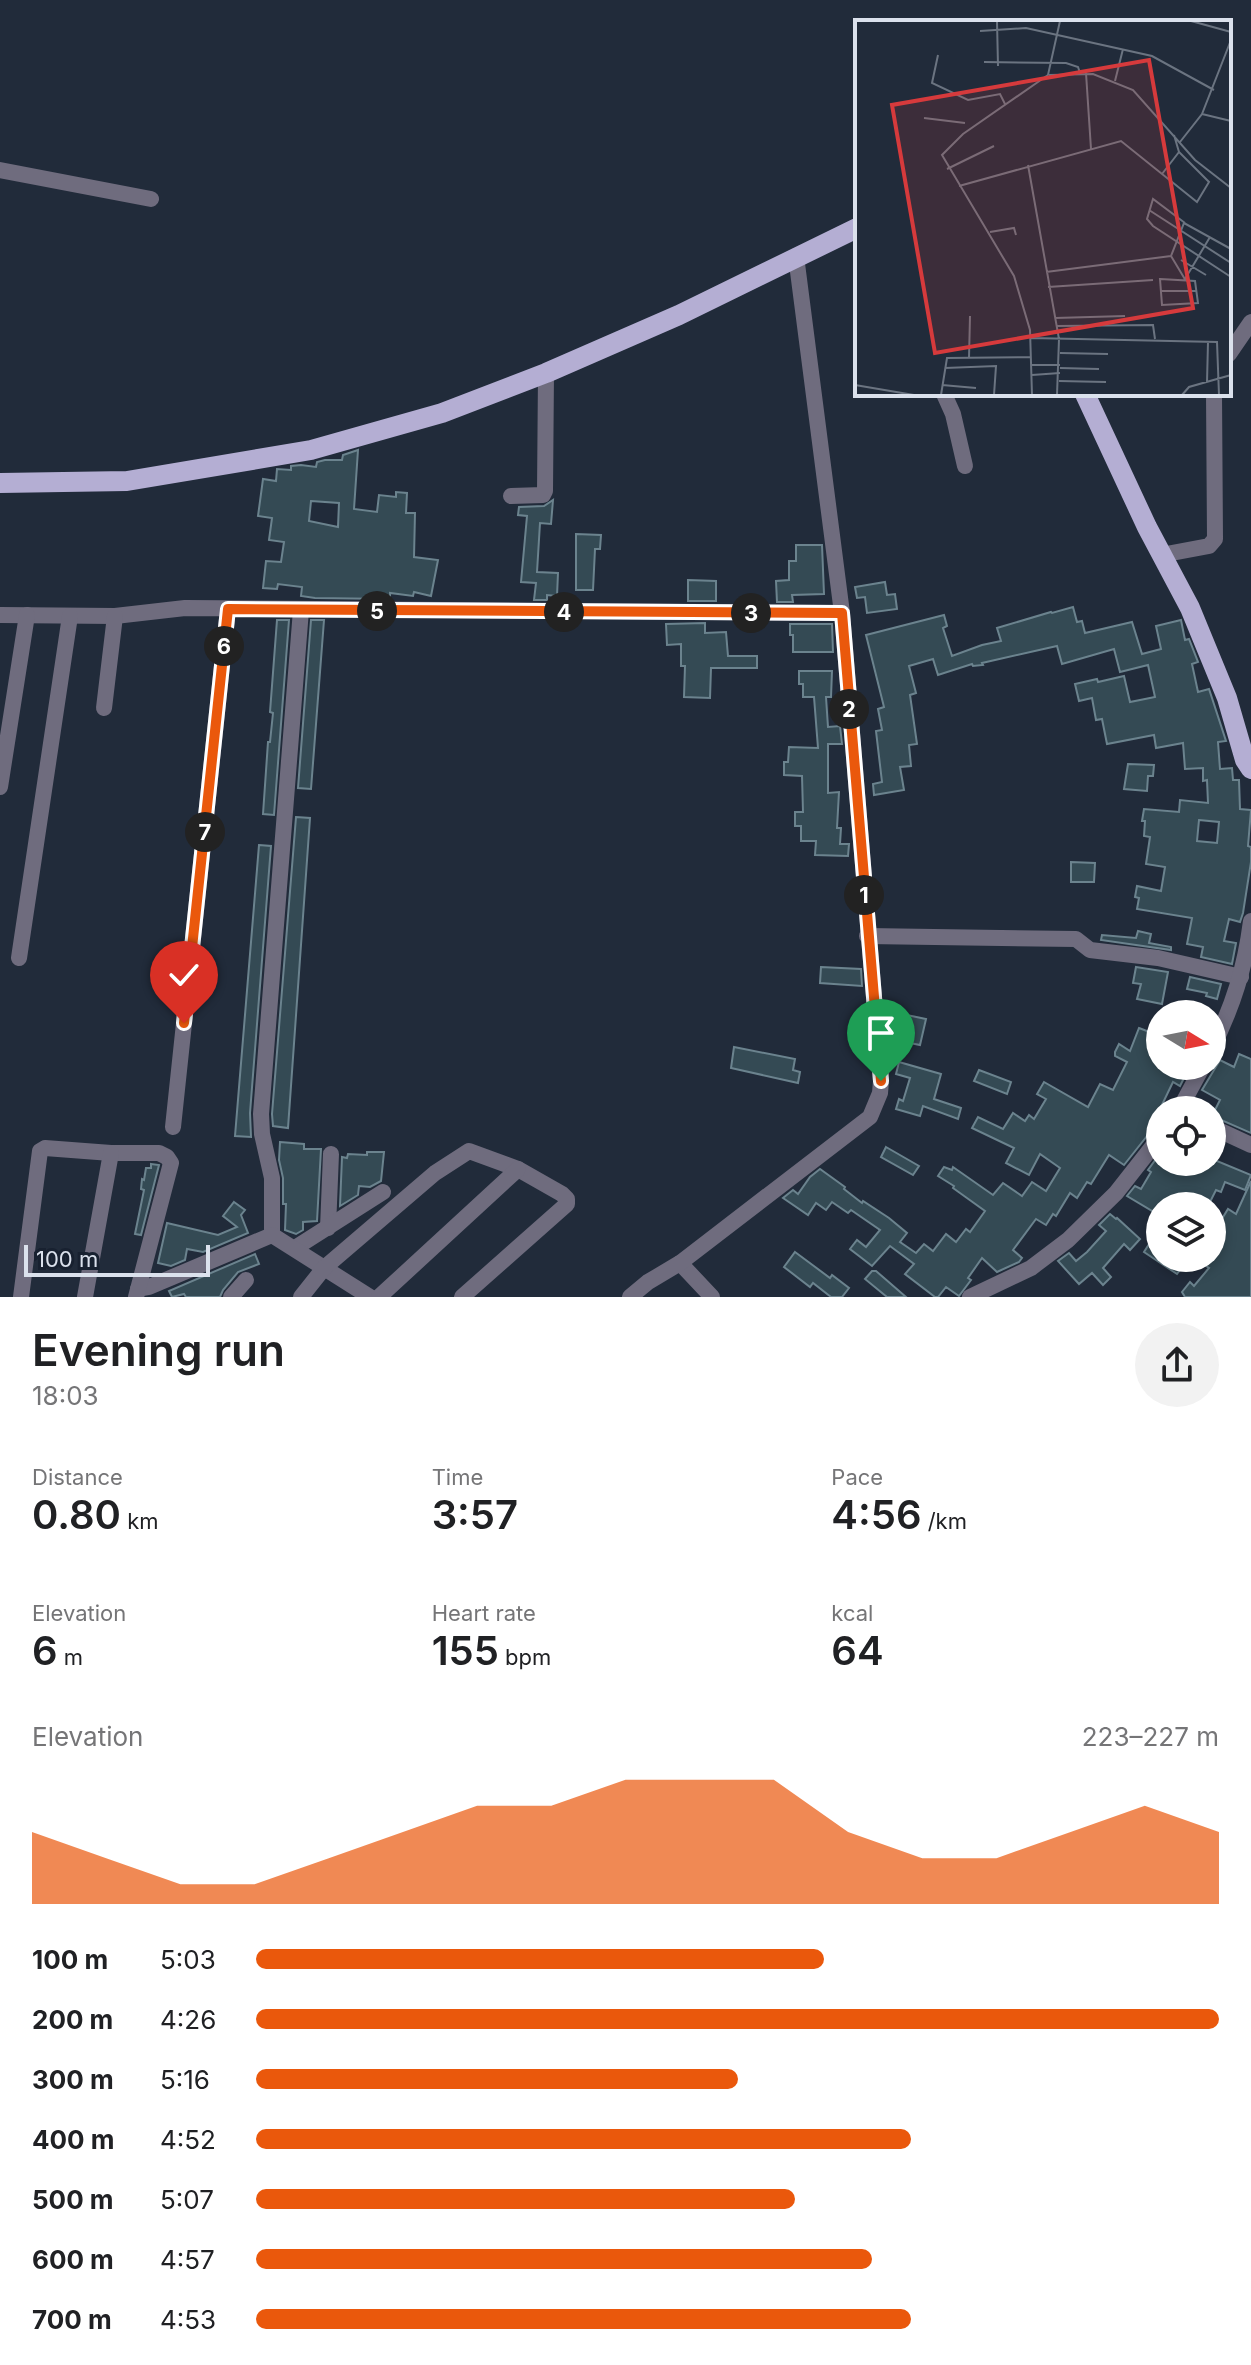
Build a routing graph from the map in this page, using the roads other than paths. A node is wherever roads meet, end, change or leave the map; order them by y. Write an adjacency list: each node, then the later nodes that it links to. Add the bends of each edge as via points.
1 (0, 170): 2 (street)
2 (151, 199)
3 (855, 229): 4 (main road)
4 (796, 256): 7 (main road); 17 (street)
5 (1251, 322): 6 (street)
6 (1231, 351)
7 (546, 373): 12 (main road, via 442,413 311,450 127,481); 13 (street, via 545,491)
8 (945, 396): 11 (street)
9 (1086, 396): 14 (main road)
10 (1214, 396): 14 (street, via 1215,539 1209,546)
11 (965, 466)
12 (0, 483)
13 (511, 496)
14 (1161, 555): 23 (main road, via 1190,608)
15 (228, 609): 16 (street); 21 (street); 31 (street)
16 (301, 610): 17 (street); 40 (street, via 261,1114 271,1169)
17 (842, 613): 26 (street)
18 (0, 615): 19 (street)
19 (27, 615): 20 (street); 24 (street)
20 (70, 616): 21 (street); 28 (street)
21 (115, 616): 22 (street)
22 (104, 708)
23 (1251, 769)
24 (0, 787)
25 (1251, 921): 27 (street)
26 (867, 936): 29 (street, via 1076,939 1090,950 1158,958); 42 (street, via 881,1081 870,1117)
27 (1249, 947): 29 (street)
28 (19, 958)
29 (1241, 977): 30 (street)
30 (1226, 1020)
31 (173, 1127)
32 (1226, 1133): 33 (street)
33 (1251, 1145)
34 (111, 1153): 45 (street, via 159,1153 171,1163); 46 (street, via 40,1151); 47 (street)
35 (331, 1154): 39 (street)
36 (1146, 1155): 55 (street, via 1068,1240 1031,1268)
37 (518, 1169): 43 (street, via 466,1152); 51 (street); 52 (street, via 562,1194 567,1204)
38 (383, 1192): 39 (street)
39 (328, 1228): 41 (street)
40 (272, 1235): 41 (street); 45 (street)
41 (295, 1248): 43 (street)
42 (680, 1263): 53 (street); 54 (street)
43 (324, 1268): 49 (street); 50 (street)
44 (246, 1280): 48 (street)
45 (146, 1293)
46 (21, 1297)
47 (85, 1297)
48 (231, 1297)
49 (301, 1297)
50 (370, 1297)
51 (379, 1297)
52 (462, 1297)
53 (630, 1297)
54 (712, 1297)
55 (970, 1297)

